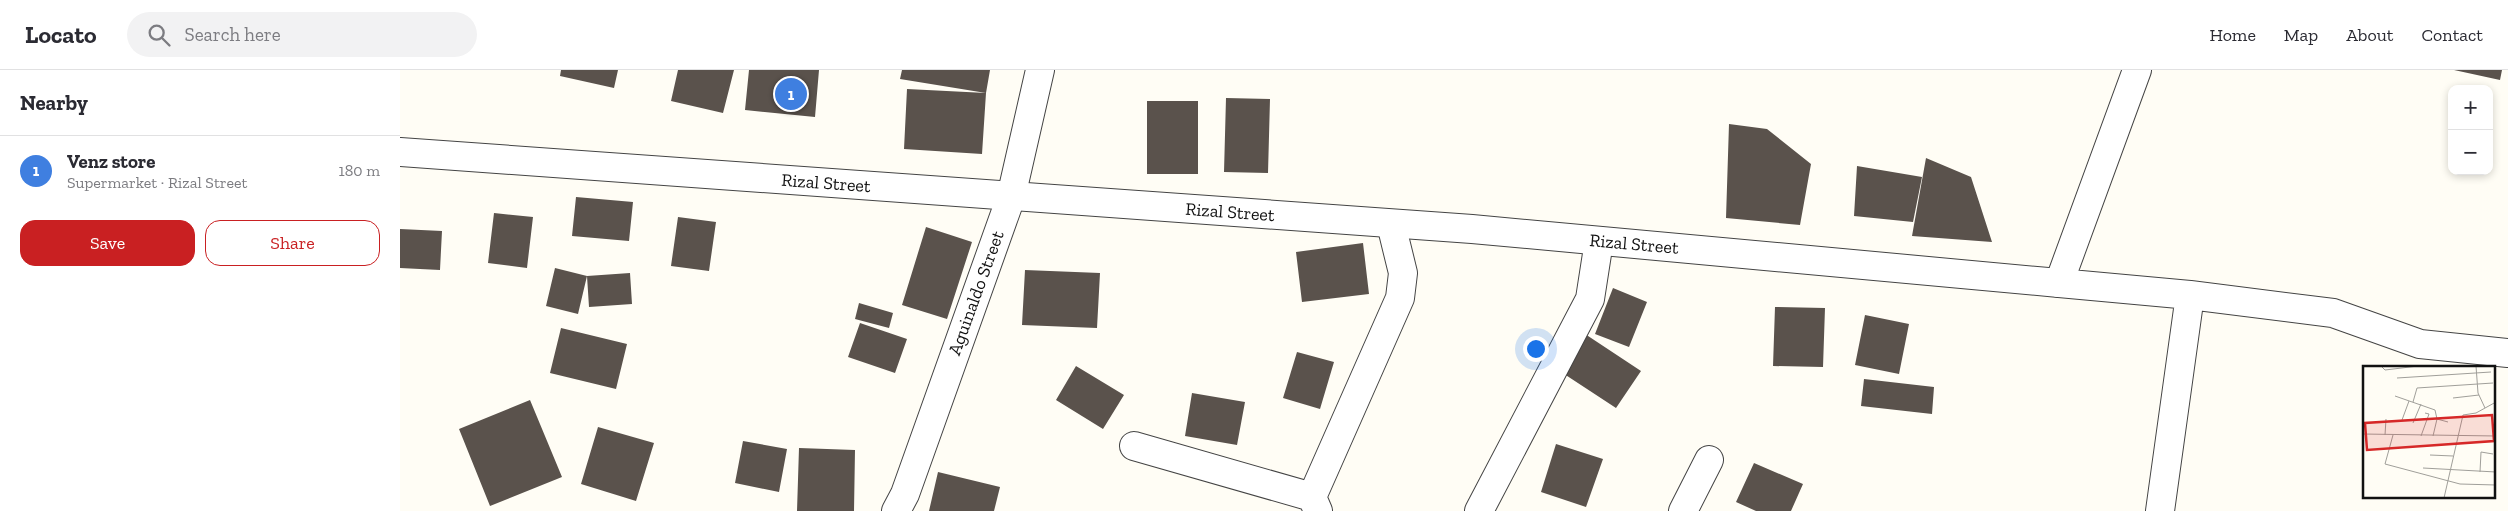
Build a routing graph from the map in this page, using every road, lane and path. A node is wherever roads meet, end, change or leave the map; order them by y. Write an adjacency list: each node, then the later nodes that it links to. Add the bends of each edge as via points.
1 (1040, 70): 4 (street, Aguinaldo Street)
2 (2137, 70): 7 (street)
3 (400, 152): 4 (street, Rizal Street)
4 (1011, 197): 5 (street, Rizal Street); 13 (street, Aguinaldo Street)
5 (1391, 224): 6 (street, Rizal Street); 12 (street, via 1403,273 1400,298)
6 (1599, 241): 7 (street, Rizal Street); 14 (street, via 1590,298)
7 (2059, 282): 8 (street, Rizal Street)
8 (2190, 295): 9 (street, Rizal Street, via 2333,313 2420,344); 16 (street)
9 (2508, 353)
10 (1134, 446): 12 (street)
11 (1709, 460): 15 (street)
12 (1315, 504)
13 (896, 511)
14 (1480, 511)
15 (1683, 511)
16 (2160, 511)

